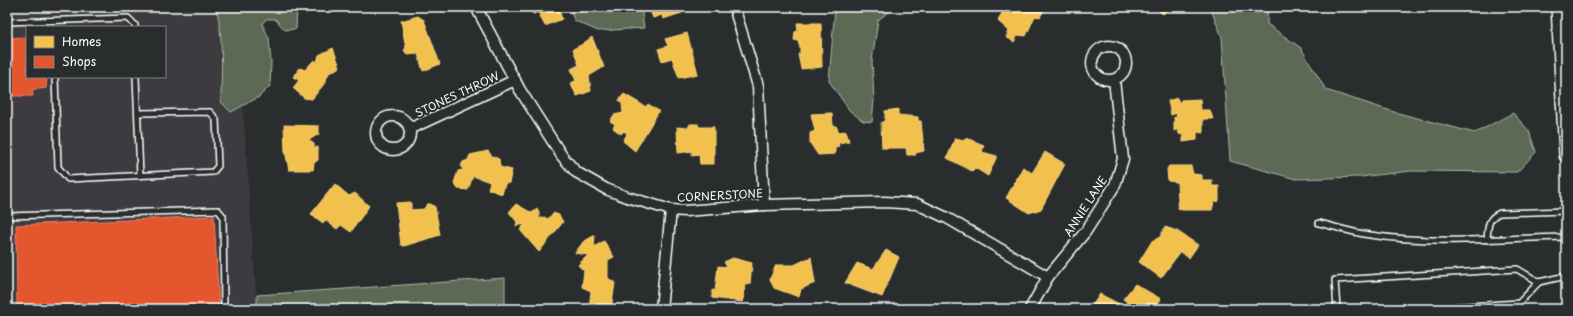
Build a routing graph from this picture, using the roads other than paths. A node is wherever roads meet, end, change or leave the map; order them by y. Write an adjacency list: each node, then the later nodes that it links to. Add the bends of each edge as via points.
1 (476, 7): 10 (street, CORNERSTONE)
2 (734, 7): 16 (street, via 758,86)
3 (1558, 7): 14 (street)
4 (53, 21): 5 (lane); 6 (lane); 7 (lane, via 128,18)
5 (7, 22)
6 (53, 26)
7 (135, 26)
8 (55, 78): 15 (lane, via 58,167 68,178)
9 (136, 78): 12 (lane)
10 (515, 80): 13 (street, STONES THROW); 17 (street, CORNERSTONE, via 562,156 576,172 606,189)
11 (1114, 80): 24 (street, ANNIE LANE, via 1123,159 1115,185 1086,231)
12 (138, 113): 15 (lane); 15 (lane, via 210,112 216,119 218,166 213,172)
13 (409, 128)
14 (1566, 155)
15 (140, 175)
16 (764, 205): 17 (street, CORNERSTONE); 24 (street, CORNERSTONE, via 885,202 917,204 947,218)
17 (671, 210): 27 (street)
18 (1566, 211): 22 (lane, via 1500,213 1493,216 1489,223)
19 (7, 216): 26 (lane, via 218,210 223,216)
20 (1319, 223): 22 (lane, via 1385,237)
21 (1566, 237): 22 (lane)
22 (1487, 240)
23 (1566, 276): 25 (lane)
24 (1048, 278): 28 (street, ANNIE LANE)
25 (1539, 282): 29 (lane, via 1517,268 1335,280); 30 (lane, via 1519,303)
26 (224, 309)
27 (661, 309)
28 (1030, 309)
29 (1337, 309)
30 (1416, 309)

